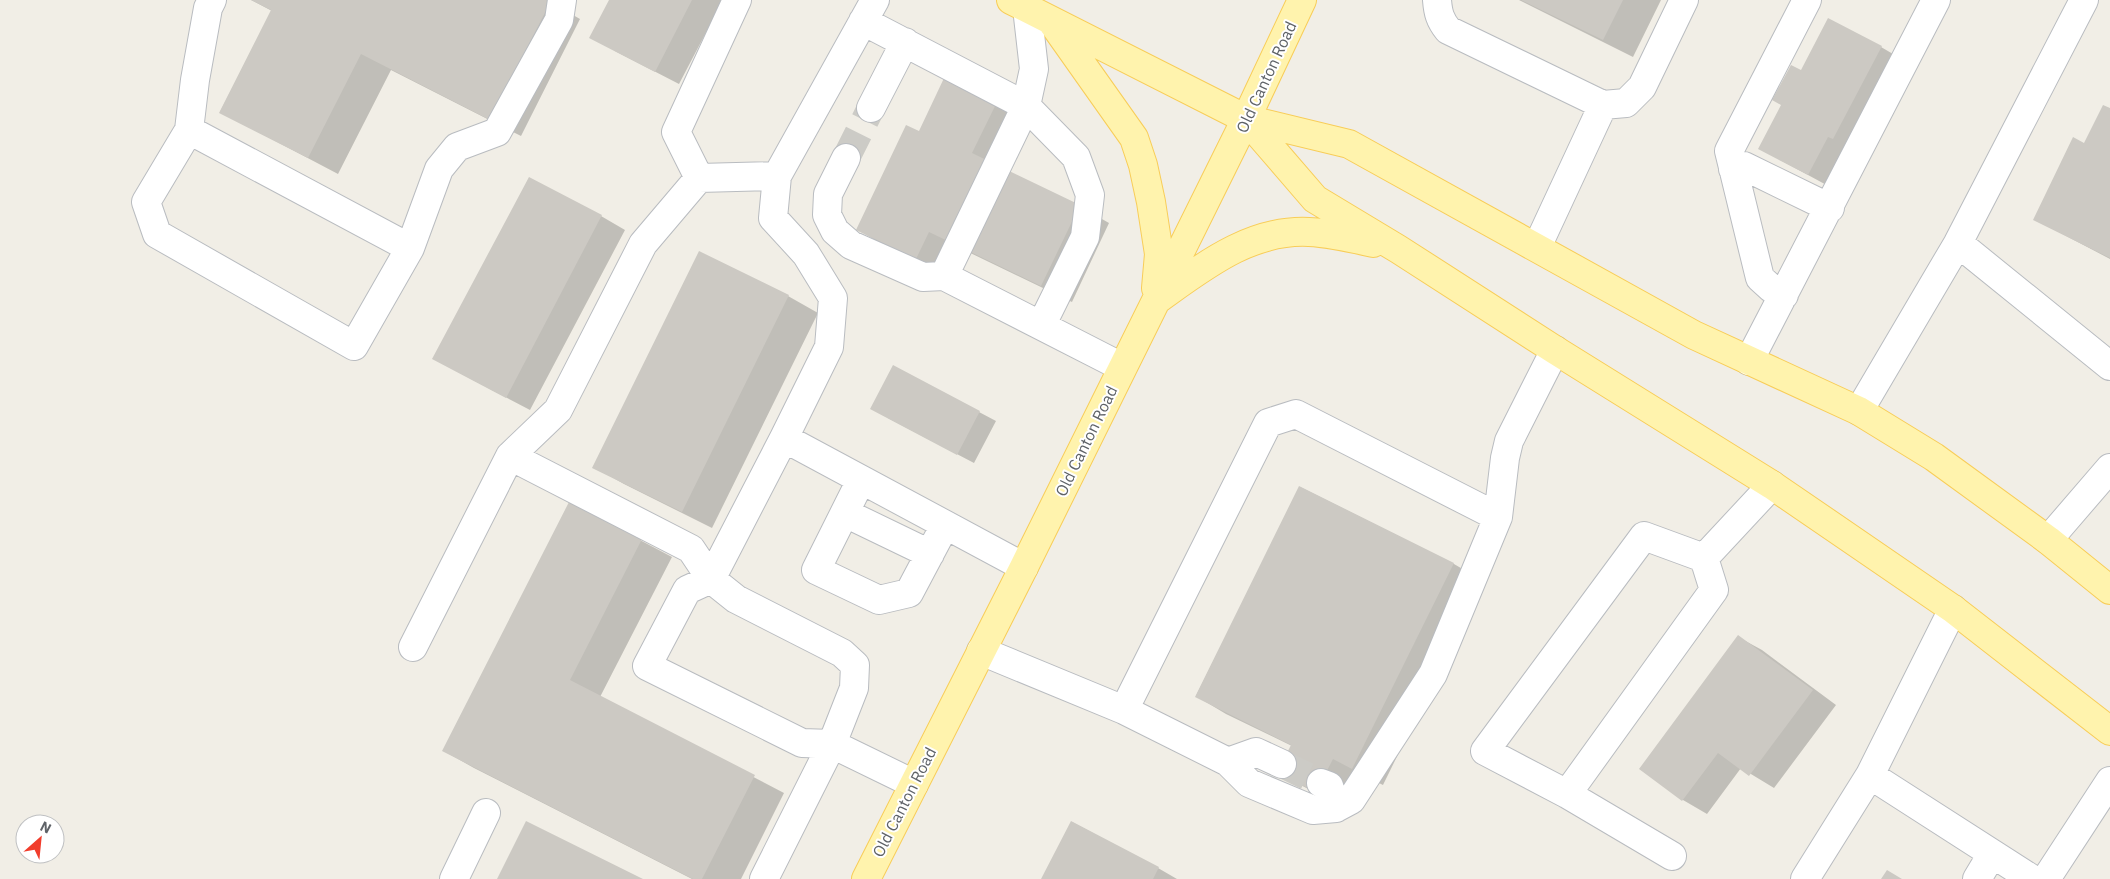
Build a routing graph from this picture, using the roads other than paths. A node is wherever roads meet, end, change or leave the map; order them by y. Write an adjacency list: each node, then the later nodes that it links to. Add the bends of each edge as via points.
1 (212, 0): 17 (lane)
2 (562, 0): 25 (lane, via 559,20 497,132 457,147 439,169)
3 (737, 0): 21 (lane, via 676,132)
4 (1302, 0): 16 (main road, Old Canton Road)
5 (1437, 0): 13 (lane, via 1438,14 1448,30)
6 (1684, 0): 13 (lane, via 1642,87 1626,104)
7 (1807, 0): 19 (lane, via 1729,151)
8 (1936, 0): 22 (lane)
9 (2084, 0): 23 (lane)
10 (1030, 9): 14 (lane, via 1034,69); 16 (main road); 29 (main road, via 1134,138 1151,202 1159,254)
11 (869, 11): 12 (lane); 20 (lane)
12 (904, 42): 14 (lane); 15 (lane)
13 (1603, 105): 24 (lane)
14 (1026, 106): 27 (lane); 30 (lane, via 1076,157 1090,195 1085,237)
15 (872, 108)
16 (1246, 119): 24 (main road, via 1349,144); 26 (main road, via 1315,200); 29 (main road, Old Canton Road)
17 (188, 130): 25 (lane); 25 (lane, via 146,202 157,234 354,346)
18 (846, 158): 27 (lane, via 828,194 827,215 835,231 851,244 924,277)
19 (1733, 169): 22 (lane, via 1744,166); 28 (lane, via 1760,278)
20 (777, 176): 21 (lane); 36 (lane, via 773,218 806,254 832,298 829,347)
21 (699, 178): 37 (lane, via 643,244 558,410)
22 (1830, 208): 28 (lane)
23 (1958, 243): 33 (lane); 35 (lane)
24 (1537, 247): 32 (main road, via 1694,335)
25 (410, 248)
26 (1398, 249): 29 (main road, via 1342,236 1308,232 1278,234 1246,243 1209,262); 31 (main road)
27 (944, 276): 30 (lane)
28 (1784, 295): 32 (lane)
29 (1155, 302): 34 (main road, Old Canton Road)
30 (1042, 324): 34 (lane)
31 (1555, 350): 40 (main road); 42 (lane, via 1509,441 1504,458)
32 (1750, 361): 35 (main road)
33 (2110, 366)
34 (1122, 367): 47 (main road, Old Canton Road)
35 (1859, 411): 44 (main road, via 1934,457)
36 (784, 438): 39 (lane); 48 (lane)
37 (510, 456): 48 (lane, via 691,549); 51 (lane)
38 (2110, 468): 44 (lane)
39 (861, 480): 41 (lane); 43 (lane)
40 (1772, 485): 46 (lane); 50 (main road)
41 (845, 513): 45 (lane); 45 (lane, via 816,570 824,574 879,600 909,593)
42 (1498, 517): 53 (lane, via 1296,414 1268,423); 63 (lane, via 1433,674 1351,800)
43 (945, 525): 45 (lane); 47 (lane)
44 (2048, 540): 49 (main road)
45 (930, 554)
46 (1704, 558): 62 (lane, via 1714,590); 62 (lane, via 1644,536 1485,751)
47 (1024, 567): 52 (main road, Old Canton Road)
48 (711, 579): 55 (lane, via 736,598 842,653 855,665 854,688); 55 (lane, via 687,590 647,666 802,742)
49 (2110, 590)
50 (1953, 609): 54 (main road); 58 (lane)
51 (413, 647)
52 (981, 651): 53 (lane); 61 (main road, Old Canton Road)
53 (1124, 710): 56 (lane)
54 (2110, 731)
55 (832, 744): 61 (lane); 68 (lane)
56 (1228, 762): 57 (lane, via 1256,752); 63 (lane, via 1249,783 1313,810)
57 (1282, 764)
58 (1870, 775): 65 (lane); 70 (lane)
59 (2110, 781): 73 (lane)
60 (1321, 783): 63 (lane, via 1329,786)
61 (914, 784): 69 (main road, Old Canton Road)
62 (1567, 794): 66 (lane)
63 (1336, 808)
64 (486, 813): 67 (lane)
65 (1992, 854): 71 (lane); 72 (lane)
66 (1672, 856)
67 (454, 879)
68 (764, 879)
69 (866, 879)
70 (1805, 879)
71 (1977, 879)
72 (2032, 879)
73 (2046, 879)

